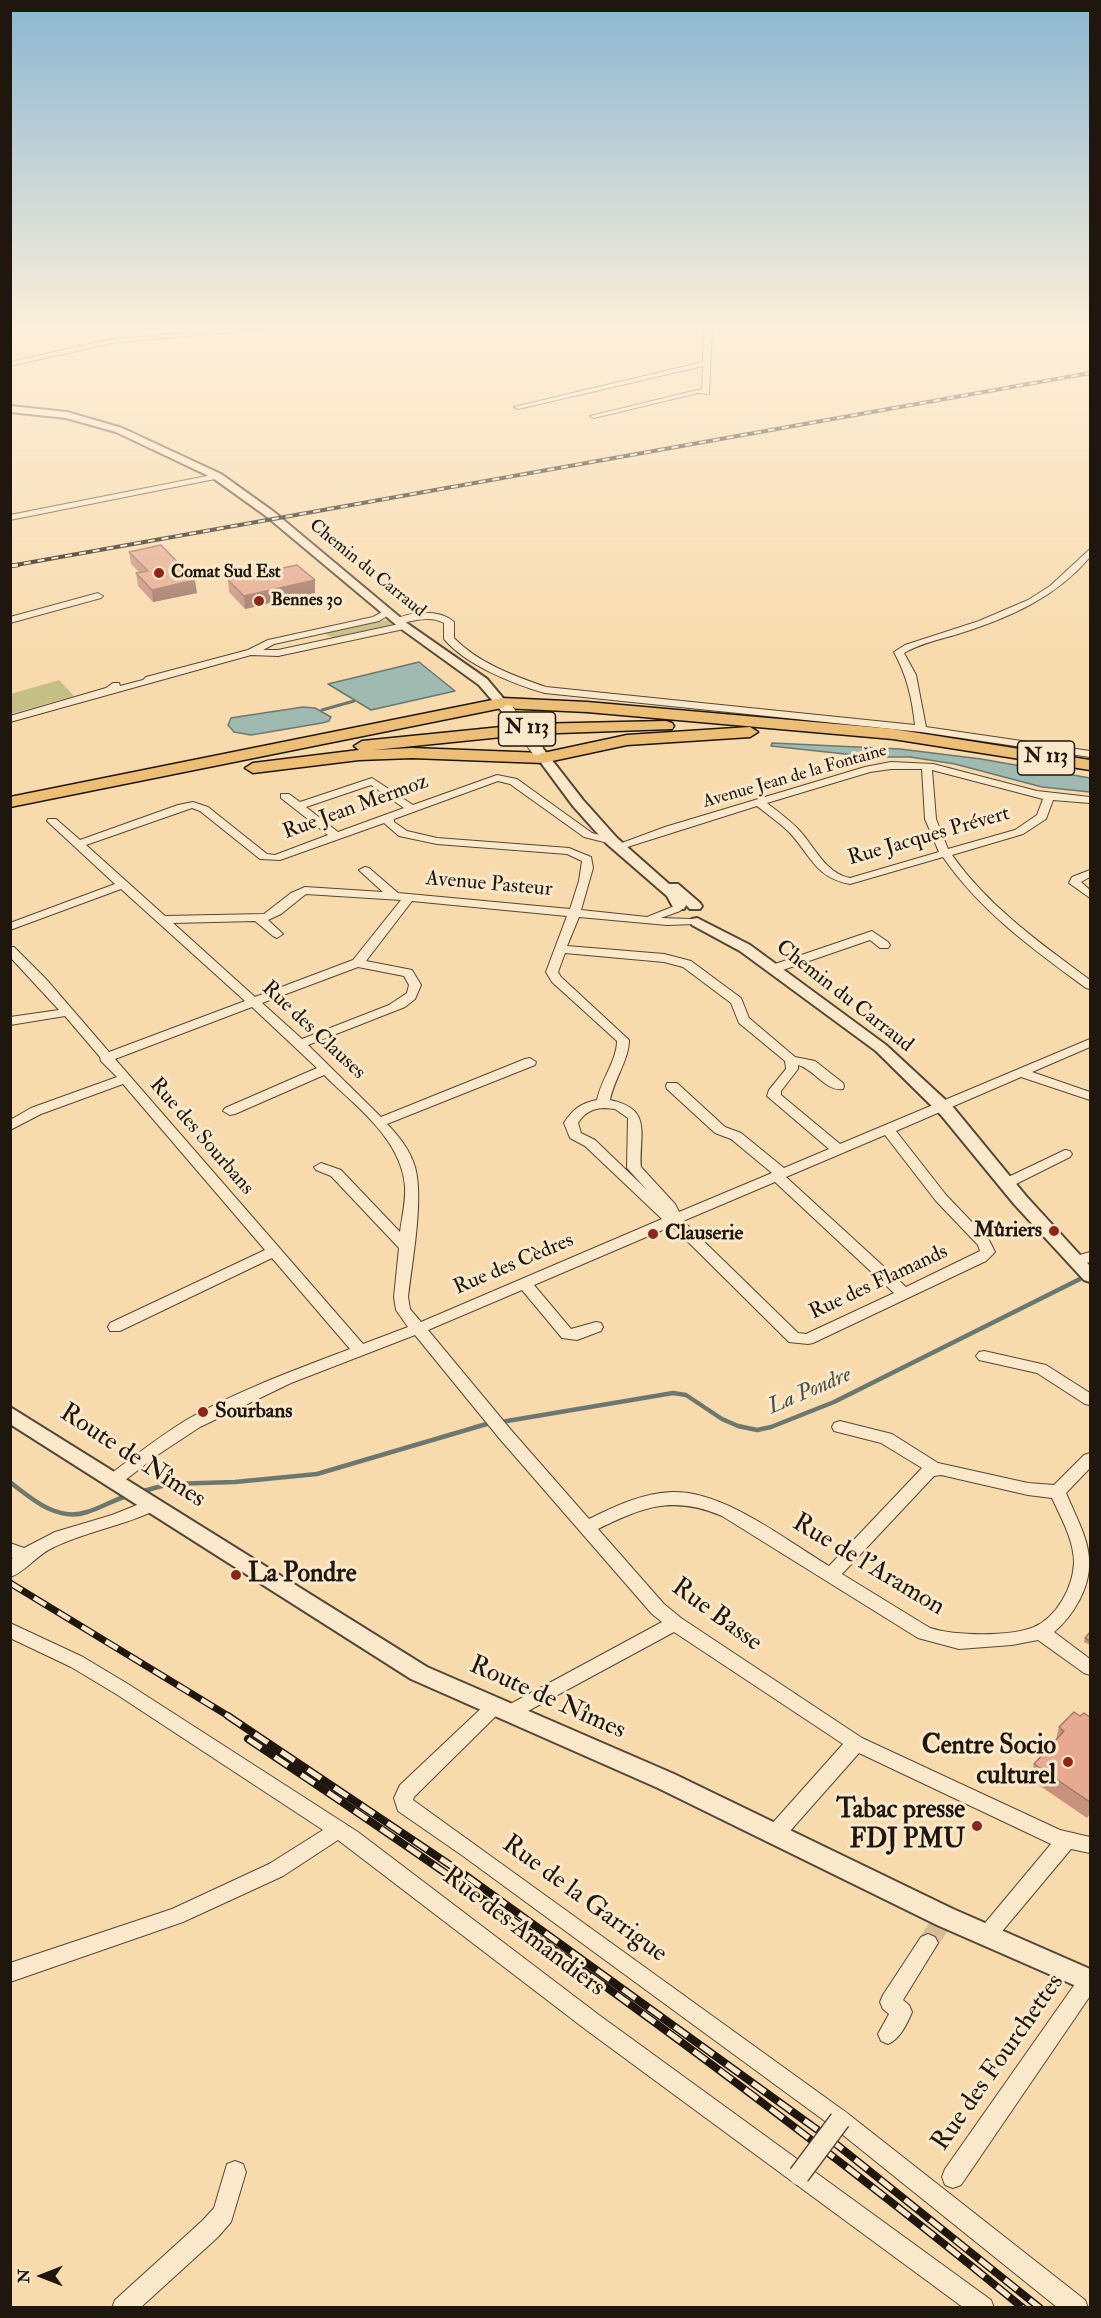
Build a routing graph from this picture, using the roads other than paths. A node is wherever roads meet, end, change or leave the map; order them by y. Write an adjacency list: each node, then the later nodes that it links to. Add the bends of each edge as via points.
1 (136, 437): 2 (street, Chemin du Carraud)
2 (217, 476): 3 (street); 6 (street, Chemin du Carraud, via 270,514)
3 (10, 518)
4 (1090, 552): 12 (street, via 1055,586 1017,609 903,649 899,656 911,675)
5 (98, 596): 7 (street)
6 (387, 613): 8 (street, Chemin du Carraud); 9 (street, via 376,619 270,642)
7 (10, 620)
8 (401, 624): 9 (street, via 278,653); 10 (street, Chemin du Carraud, via 468,670); 12 (street, via 425,616 442,618 449,622 449,639 457,647 512,680 545,690)
9 (251, 652): 11 (street)
10 (505, 707): 13 (main road, via 756,720 893,734); 14 (street, Chemin du Carraud, bridge); 18 (main road)
11 (10, 719)
12 (921, 729): 15 (street)
13 (1001, 751): 14 (main road, via 827,735 739,732 627,740); 16 (main road, N 113); 18 (main road, N 113, via 786,729 531,729 381,743)
14 (540, 753): 18 (main road, via 359,755); 30 (street, Chemin du Carraud)
15 (1090, 754)
16 (1090, 765)
17 (927, 766): 20 (street, Avenue Jean de la Fontaine); 23 (street, Avenue Jean de la Fontaine, via 886,765); 31 (street, via 932,823)
18 (56, 795): 22 (main road, N 113)
19 (285, 796): 24 (street)
20 (1049, 796): 21 (street, Avenue Jean de la Fontaine); 31 (street, Rue Jacques Prévert, via 1042,817 1027,829)
21 (1090, 800)
22 (16, 802)
23 (760, 803): 30 (street, Avenue Jean de la Fontaine, via 673,832); 31 (street, Rue Jacques Prévert, via 795,832 819,863 846,881)
24 (301, 808): 25 (street, via 303,804 372,781); 28 (street)
25 (412, 809): 26 (street, Rue Jean Mermoz); 30 (street, Rue Jean Mermoz, via 492,779 506,779 519,784 588,835)
26 (390, 818): 28 (street, Rue Jean Mermoz); 40 (street, via 389,823 403,834 437,841 582,855 588,867)
27 (52, 821): 29 (street, Rue des Clauses)
28 (336, 836): 29 (street, Rue Jean Mermoz, via 267,858 201,808 190,805)
29 (80, 844): 35 (street, Rue des Clauses)
30 (615, 844): 32 (street, Chemin du Carraud)
31 (947, 854): 52 (street, via 966,881 1009,922)
32 (634, 860): 39 (street, Chemin du Carraud, via 673,894); 41 (street, Chemin du Carraud)
33 (365, 870): 37 (street)
34 (1090, 873): 36 (street, via 1075,881)
35 (122, 885): 44 (street, Rue des Clauses); 45 (street)
36 (1090, 895)
37 (395, 896): 38 (street); 43 (street, via 303,890 277,913)
38 (410, 897): 40 (street, Avenue Pasteur); 50 (street, Avenue Pasteur)
39 (677, 908): 41 (street, Chemin du Carraud); 42 (street, Avenue Pasteur, via 658,916)
40 (575, 912): 42 (street, Avenue Pasteur); 48 (street)
41 (697, 916): 42 (street, Avenue Pasteur); 51 (street, Chemin du Carraud)
42 (630, 917)
43 (259, 918): 44 (street); 46 (street)
44 (164, 920): 53 (street, Rue des Clauses)
45 (10, 927)
46 (277, 934)
47 (885, 945): 51 (street, via 872,935)
48 (561, 949): 59 (street, via 664,958 687,964 737,1001 742,1020); 67 (street, via 553,975 623,1040)
49 (10, 950): 54 (street, Rue des Sourbans)
50 (357, 963): 53 (street, Avenue Pasteur); 57 (street, via 408,973 414,980 413,995 404,1004)
51 (773, 969): 68 (street, Chemin du Carraud, via 871,1039)
52 (1090, 985)
53 (254, 1002): 57 (street, Rue des Clauses); 58 (street, Avenue Pasteur)
54 (67, 1012): 55 (street); 58 (street, Rue des Sourbans)
55 (10, 1022)
56 (1090, 1043): 62 (street, Rue des Cèdres)
57 (300, 1044): 61 (street, Rue des Clauses)
58 (105, 1058): 63 (street, Rue des Sourbans)
59 (791, 1060): 65 (street, via 810,1064); 73 (street, via 792,1069 774,1096)
60 (530, 1062): 70 (street)
61 (326, 1070): 69 (street); 70 (street, Rue des Clauses)
62 (1021, 1072): 66 (street); 68 (street, Rue des Cèdres)
63 (123, 1079): 71 (street, via 36,1111); 80 (street, Rue des Sourbans)
64 (672, 1086): 76 (street, via 720,1130 736,1136)
65 (838, 1086)
66 (1090, 1096)
67 (603, 1104): 78 (street, via 627,1110 634,1118 634,1168 670,1207); 78 (street, via 578,1112 571,1123 575,1135 590,1143)
68 (942, 1107): 72 (street, Rue des Cèdres); 77 (street, Chemin du Carraud)
69 (230, 1111)
70 (380, 1122): 79 (street, Rue des Clauses, via 399,1144 411,1174)
71 (10, 1126)
72 (888, 1130): 73 (street, Rue des Cèdres); 83 (street, Rue des Flamands, via 987,1250 981,1258)
73 (837, 1149): 76 (street, Rue des Cèdres)
74 (1065, 1154): 77 (street)
75 (321, 1167): 79 (street, via 336,1173)
76 (779, 1174): 78 (street, Rue des Cèdres); 83 (street)
77 (1007, 1183): 81 (street, Chemin du Carraud, via 1036,1219)
78 (674, 1220): 82 (street, Rue des Cèdres); 83 (street, Rue des Flamands, via 797,1339 808,1339)
79 (406, 1248): 86 (street, Rue des Clauses, via 401,1305)
80 (273, 1252): 84 (street); 87 (street, Rue des Sourbans)
81 (1085, 1264)
82 (524, 1283): 85 (street, via 567,1334 577,1335); 86 (street, Rue des Cèdres)
83 (905, 1295)
84 (115, 1327)
85 (596, 1327)
86 (417, 1329): 87 (street, Rue des Cèdres); 97 (street, Rue Basse)
87 (360, 1351): 94 (street, Rue des Cèdres, via 232,1403 185,1429)
88 (984, 1356): 89 (street, via 1041,1369)
89 (1090, 1400)
90 (10, 1414): 94 (street, Route de Nîmes)
91 (840, 1426): 93 (street, via 886,1438)
92 (1090, 1459): 95 (street)
93 (935, 1469): 95 (street); 100 (street)
94 (114, 1480): 96 (street, Route de Nîmes)
95 (1058, 1492): 103 (street, via 1077,1535 1080,1580 1076,1593)
96 (152, 1505): 98 (street); 105 (street, Route de Nîmes, via 419,1673)
97 (585, 1527): 100 (street, Rue de l'Aramon, via 648,1500 696,1499 728,1512); 101 (street, Rue Basse)
98 (17, 1553): 99 (street)
99 (10, 1571)
100 (831, 1574): 103 (street, Rue de l'Aramon, via 906,1623 943,1639 982,1641)
101 (675, 1623): 105 (street); 106 (street, Rue Basse)
102 (10, 1630): 107 (street, Rue des Amandiers, via 122,1689)
103 (1041, 1632): 104 (street)
104 (1090, 1668)
105 (502, 1710): 108 (street, Route de Nîmes); 116 (street, Rue de la Garrigue, via 407,1791 405,1805)
106 (856, 1743): 108 (street); 109 (street, Rue Basse)
107 (338, 1830): 113 (street, via 276,1870 176,1916); 118 (street, Rue des Amandiers)
108 (776, 1833): 111 (street, Route de Nîmes)
109 (1066, 1841): 110 (street, Rue Basse); 111 (street)
110 (1090, 1845)
111 (987, 1935): 114 (street, Route de Nîmes)
112 (928, 1943): 115 (street, via 890,2001 902,2012)
113 (10, 1973)
114 (1090, 1981): 119 (street, Rue des Fourchettes)
115 (888, 2034)
116 (840, 2120): 118 (street, bridge); 122 (street)
117 (235, 2172): 120 (street, via 223,2214)
118 (799, 2175): 121 (street, Rue des Amandiers)
119 (953, 2177)
120 (123, 2307)
121 (983, 2307)
122 (1077, 2307)

